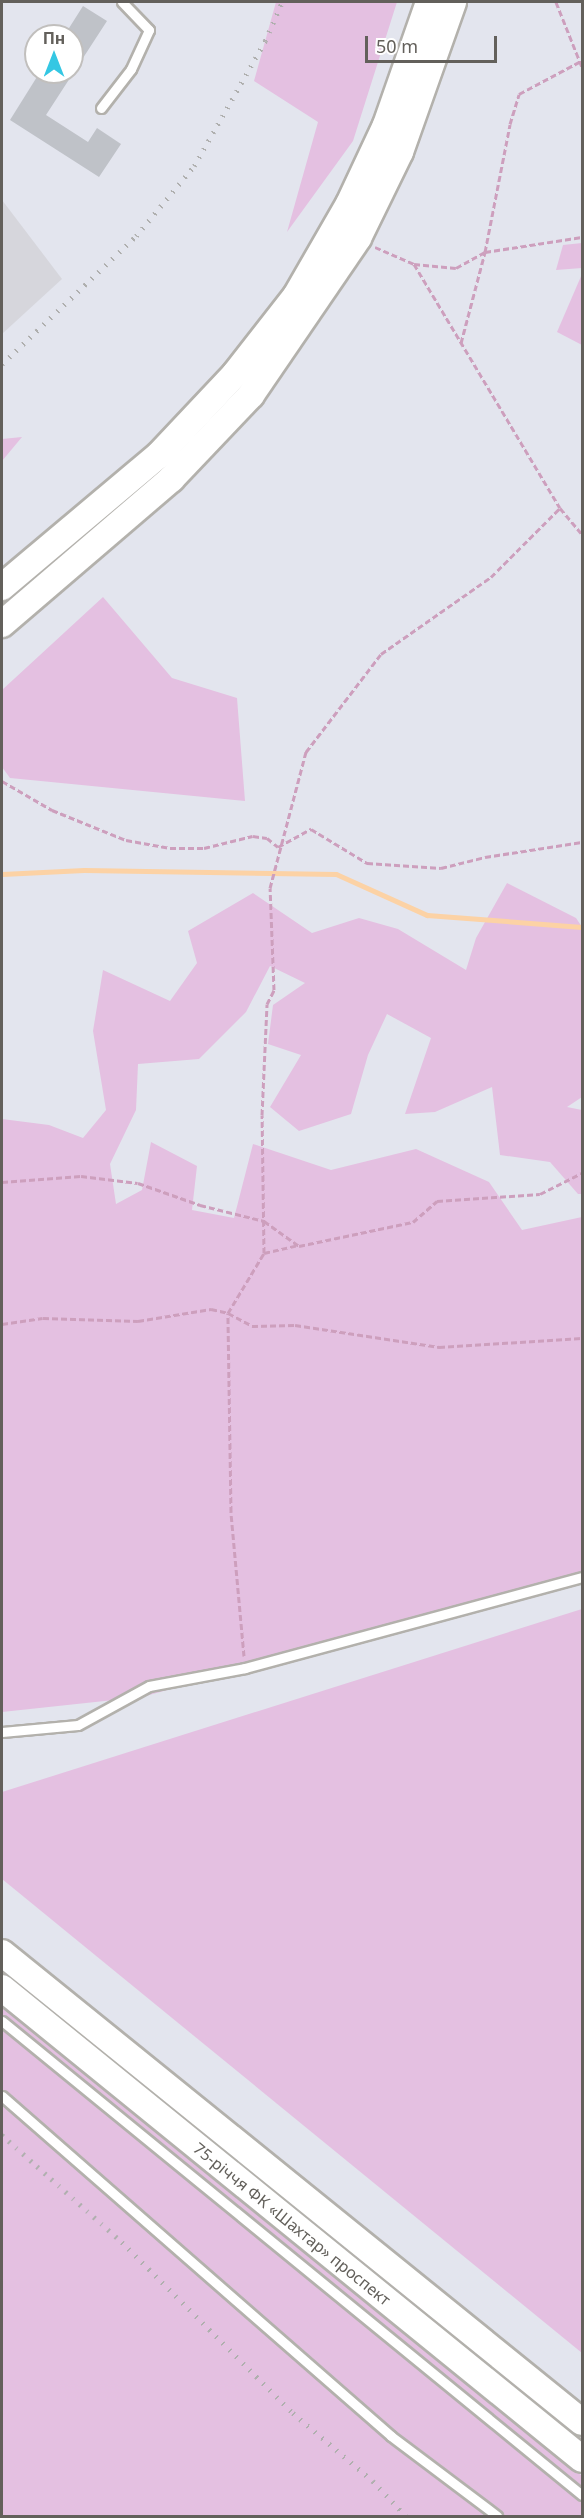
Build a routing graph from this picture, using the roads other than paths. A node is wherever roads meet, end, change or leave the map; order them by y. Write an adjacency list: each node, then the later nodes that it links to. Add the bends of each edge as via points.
1 (122, 2): 4 (lane, via 149,30 131,69)
2 (429, 2): 5 (main road, via 386,125 348,204 296,296 235,374 159,455)
3 (453, 2): 6 (main road, via 400,152 358,238 251,395 171,479)
4 (101, 108)
5 (2, 587)
6 (2, 624)
7 (582, 1577): 8 (lane, via 245,1668 149,1686 78,1725)
8 (2, 1732)
9 (2, 1953): 13 (main road, 75-річчя ФК «Шахтар» проспект)
10 (2, 1988): 14 (main road, 75-річчя ФК «Шахтар» проспект)
11 (2, 2021): 15 (lane)
12 (2, 2096): 16 (lane, via 391,2436)
13 (582, 2422)
14 (582, 2459)
15 (582, 2495)
16 (497, 2517)

